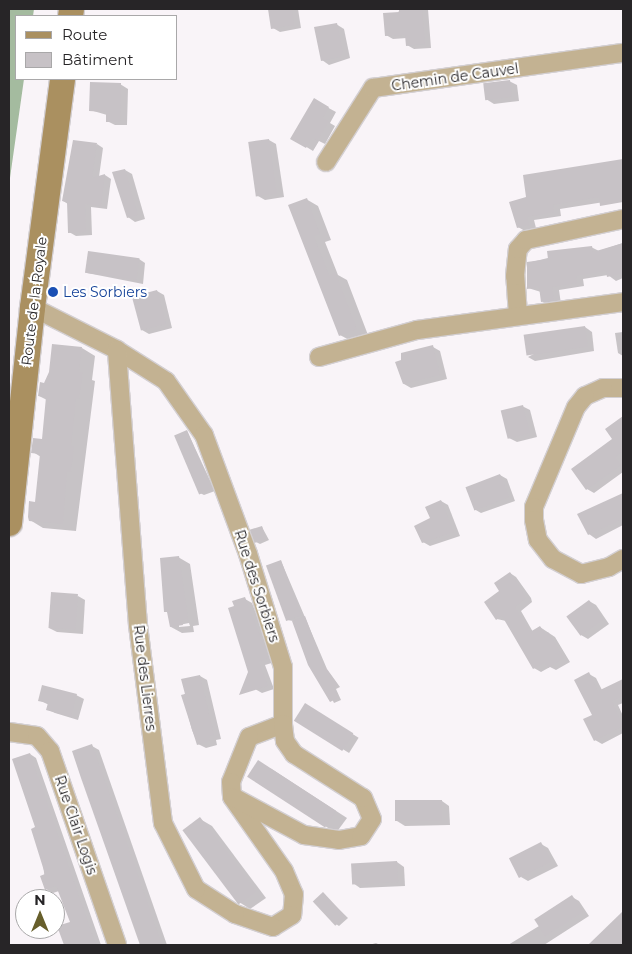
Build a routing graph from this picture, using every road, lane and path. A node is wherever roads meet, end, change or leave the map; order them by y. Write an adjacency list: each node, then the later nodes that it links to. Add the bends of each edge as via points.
1 (623, 53): 3 (street, Chemin de Cauvel, via 373,88)
2 (62, 80): 6 (main road, Route de la Royale)
3 (326, 162)
4 (623, 218): 7 (street, via 526,240 518,249 515,276)
5 (623, 302): 7 (street)
6 (32, 307): 8 (street, Rue des Sorbiers); 11 (main road, Route de la Royale)
7 (518, 315): 9 (street, via 417,330)
8 (117, 350): 13 (street, Rue des Sorbiers, via 166,382 204,435 248,554 283,667); 15 (street, Rue des Lierres, via 138,625 163,823 196,889 235,914 273,927 292,915 294,894 284,871)
9 (319, 357)
10 (623, 388): 12 (street, via 603,388 585,396 576,407 534,506 538,540 553,559 581,574 609,567)
11 (9, 523)
12 (623, 559)
13 (282, 724): 15 (street, via 249,736 236,764 231,782); 15 (street, Rue des Sorbiers, via 285,741 294,754 363,798 372,819 361,836 339,840 304,835)
14 (9, 732): 16 (street, Rue Clair Logis, via 37,736 50,751)
15 (232, 797)
16 (117, 945)

